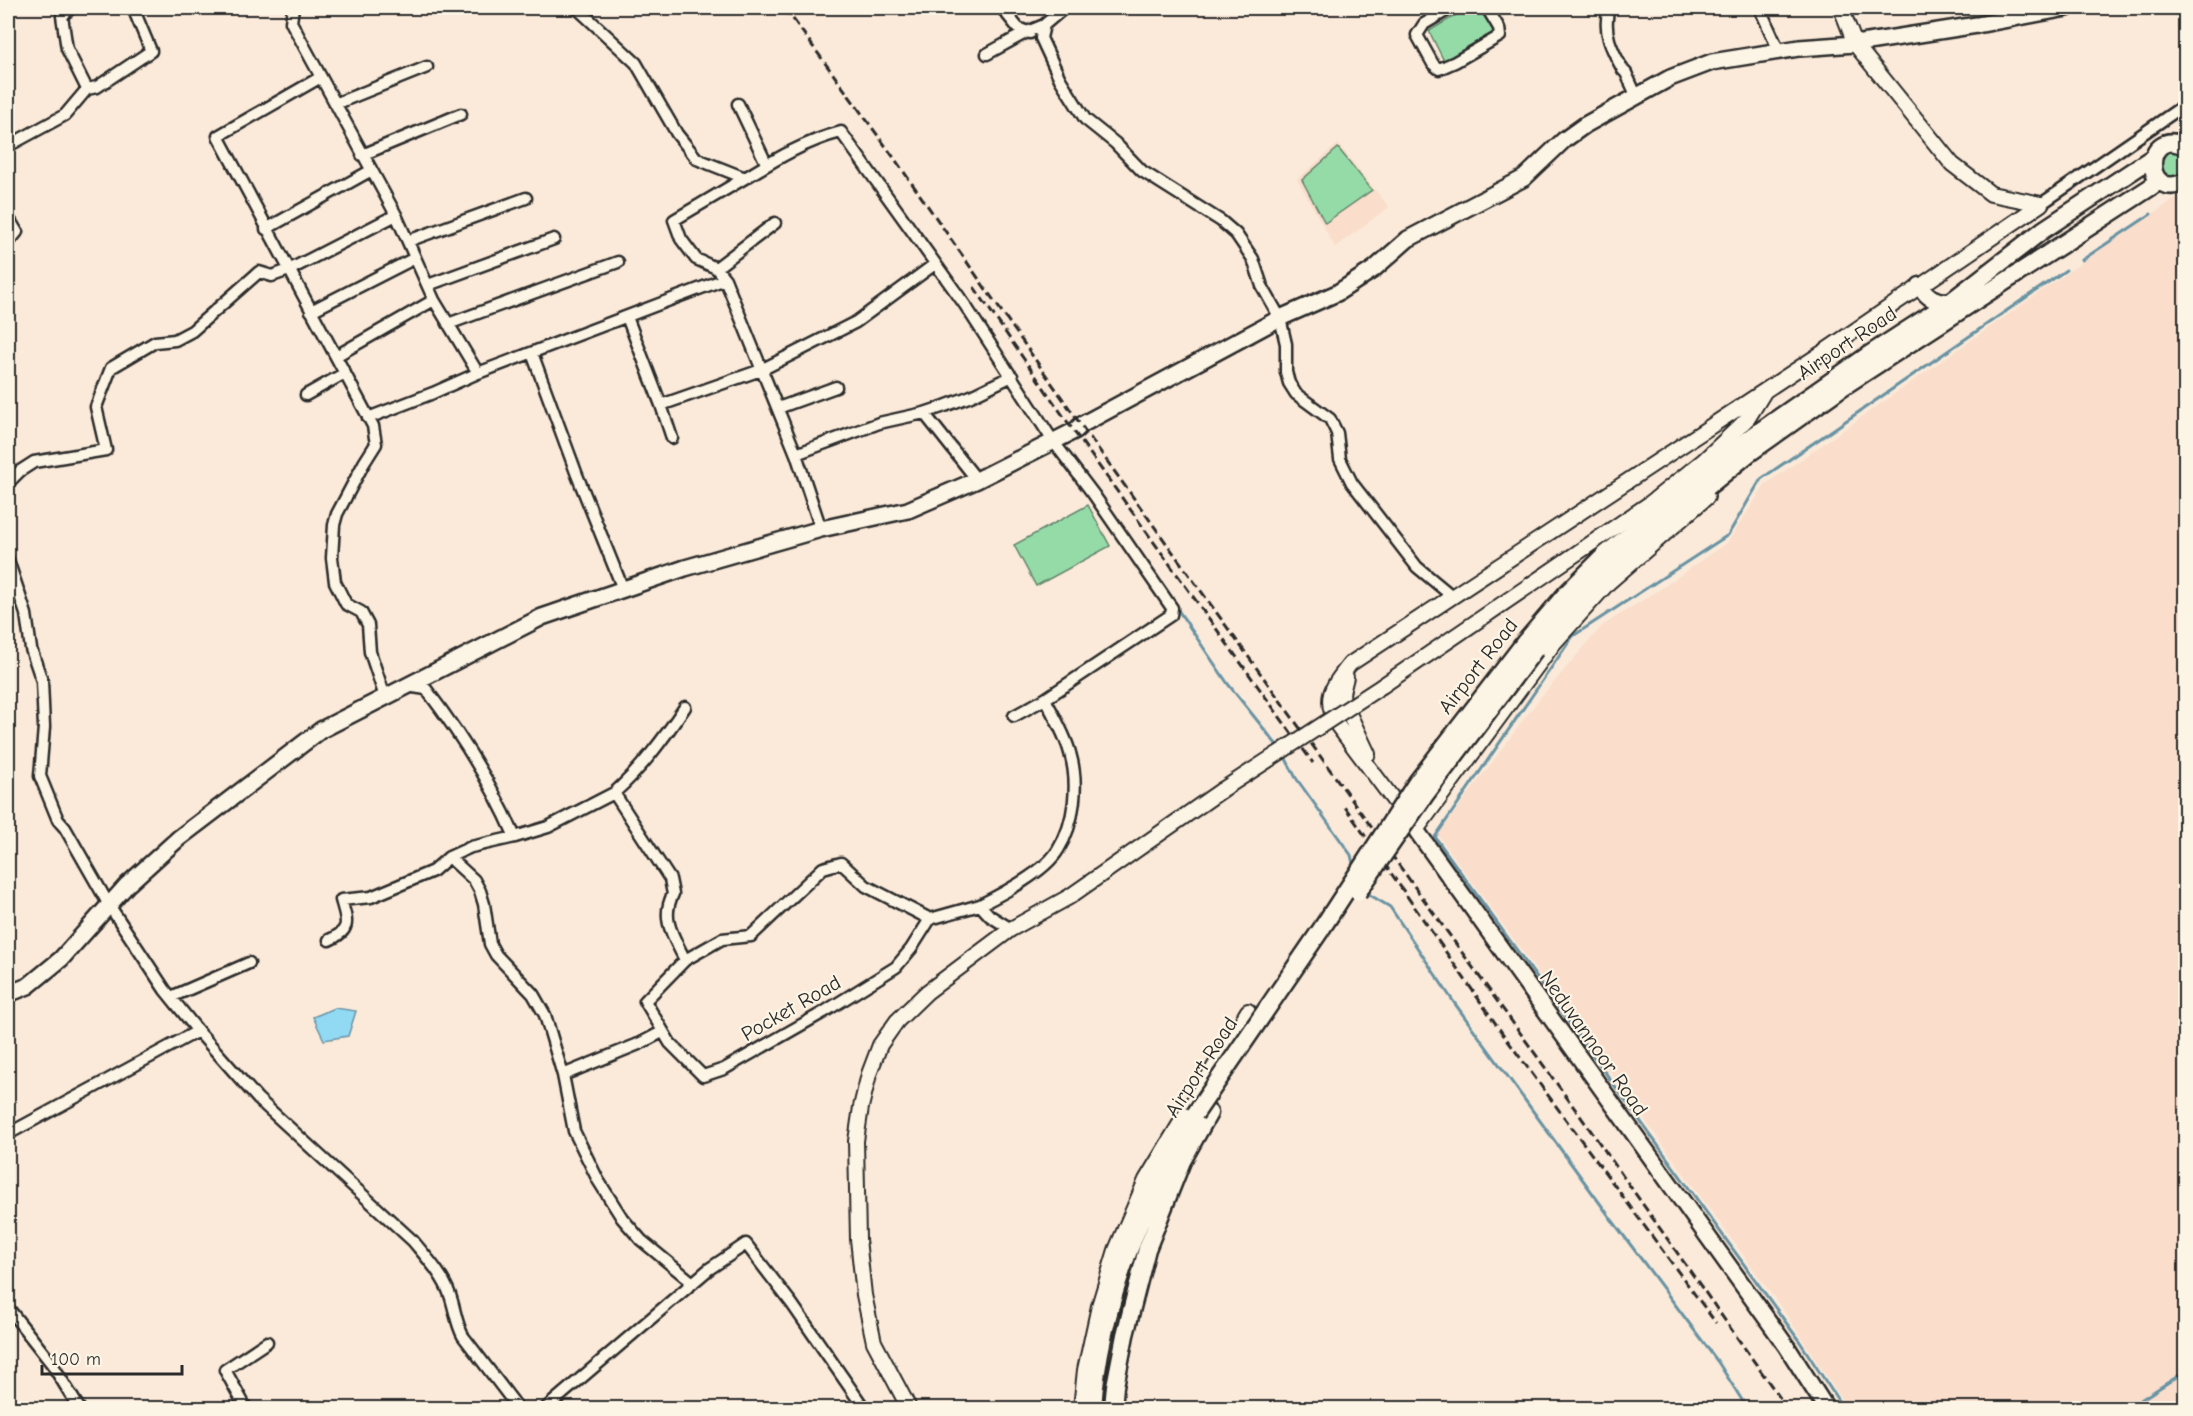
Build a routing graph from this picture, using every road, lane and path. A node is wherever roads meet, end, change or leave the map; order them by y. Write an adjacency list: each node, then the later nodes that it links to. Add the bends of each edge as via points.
1 (71, 8): 23 (street, via 62,16 67,49)
2 (133, 8): 23 (street, via 151,51 97,87)
3 (293, 8): 22 (street, via 291,22)
4 (577, 8): 35 (street, via 636,63 677,134 698,159)
5 (1002, 8): 15 (street, via 1018,28)
6 (1064, 8): 14 (street)
7 (1451, 8): 8 (street, via 1424,24 1417,35 1439,69 1500,36)
8 (1487, 8)
9 (1608, 8): 21 (street, via 1608,41)
10 (1614, 8): 21 (street, via 1612,34 1628,69)
11 (1764, 8): 18 (street, via 1761,11)
12 (1841, 8): 17 (street)
13 (2067, 8): 17 (main road)
14 (1044, 25): 15 (street); 16 (street)
15 (1027, 32): 16 (street); 19 (street)
16 (1041, 38): 59 (street, via 1085,119 1115,142 1142,171 1236,234 1253,259 1262,286)
17 (1855, 44): 18 (main road); 39 (street, via 1952,164 1991,194)
18 (1779, 51): 24 (main road, via 1712,62)
19 (987, 54)
20 (427, 67): 25 (street)
21 (1626, 73): 24 (street)
22 (321, 77): 25 (street); 43 (street, via 218,136)
23 (87, 89): 30 (street, via 65,115)
24 (1636, 95): 59 (main road, via 1564,140 1524,178 1408,239 1337,293)
25 (335, 104): 31 (street)
26 (738, 104): 33 (street)
27 (2186, 104): 39 (street)
28 (462, 114): 31 (street)
29 (2183, 142): 32 (main road, Airport Road, via 2160,147)
30 (8, 146)
31 (362, 155): 34 (street)
32 (2152, 158): 36 (main road, via 2152,170); 56 (main road, Airport Road, via 2043,230)
33 (767, 165): 35 (street); 49 (street, via 819,137 841,132)
34 (370, 171): 40 (street); 43 (street)
35 (745, 178): 50 (street, via 674,220 696,259)
36 (2160, 181): 37 (main road, via 2172,185); 74 (main road, Airport Road)
37 (2186, 181)
38 (526, 198): 45 (street)
39 (2041, 204): 54 (street)
40 (396, 215): 45 (street); 51 (street)
41 (8, 217): 46 (street, via 17,232)
42 (775, 223): 50 (street)
43 (266, 229): 51 (street)
44 (554, 238): 53 (street)
45 (408, 241): 47 (street)
46 (8, 243)
47 (416, 258): 53 (street); 57 (street)
48 (618, 262): 60 (street)
49 (935, 264): 63 (street, via 856,322); 66 (street)
50 (716, 268): 52 (street)
51 (289, 270): 57 (street); 79 (street, via 273,276 259,272 192,331 175,340 155,342 111,368 96,407 106,450 34,462)
52 (724, 279): 58 (street); 63 (street)
53 (428, 285): 55 (street)
54 (1920, 286): 56 (main road, via 1935,301); 68 (street)
55 (434, 300): 60 (street); 62 (street)
56 (1950, 302): 80 (main road, Airport Road, via 1740,445)
57 (311, 311): 62 (street)
58 (627, 316): 61 (street); 70 (street)
59 (1280, 318): 76 (main road); 84 (street, via 1289,383 1296,394 1334,424 1346,473 1418,567)
60 (448, 324): 65 (street)
61 (532, 353): 65 (street); 83 (street)
62 (336, 356): 64 (street)
63 (761, 370): 70 (street); 71 (street)
64 (345, 373): 69 (street); 73 (street)
65 (478, 373): 73 (street)
66 (1012, 375): 72 (street); 76 (street)
67 (836, 387): 71 (street)
68 (1767, 388): 84 (street); 100 (street, bridge, via 1739,427 1649,504 1069,897)
69 (306, 395)
70 (661, 405): 75 (street)
71 (778, 408): 77 (street)
72 (924, 413): 77 (street, via 879,423); 78 (street)
73 (368, 418): 87 (street, via 376,444 337,514 332,558 335,582 346,604 361,612 368,625 370,652)
74 (1776, 434): 80 (main road, Airport Road); 93 (street, via 1608,583 1554,643)
75 (672, 438)
76 (1053, 441): 78 (main road); 88 (street, via 1172,613)
77 (795, 454): 81 (street)
78 (977, 480): 81 (main road, via 908,510)
79 (8, 483)
80 (1700, 485): 110 (main road, Airport Road, bridge, via 1619,559 1536,648 1425,795)
81 (821, 529): 83 (main road)
82 (8, 560): 97 (street, via 42,681 40,776 58,820)
83 (623, 589): 86 (main road, via 542,617)
84 (1452, 596): 85 (street)
85 (1350, 664): 91 (street, via 1342,693); 91 (street, Neduvannoor Road, via 1338,679 1329,709 1338,726)
86 (407, 686): 87 (main road); 95 (street, via 426,689 453,725 502,807)
87 (385, 697): 97 (main road, via 321,730 179,838)
88 (1045, 699): 90 (street); 98 (street, via 1070,754 1075,790 1071,823 1058,852 1044,865 1005,893)
89 (685, 707): 92 (street, via 657,747)
90 (1014, 716)
91 (1360, 747): 93 (street); 94 (street, Neduvannoor Road)
92 (614, 793): 95 (street, via 548,827); 102 (street, via 670,879 673,894 667,906 668,925)
93 (1425, 816): 94 (street)
94 (1416, 830): 124 (main road, Neduvannoor Road, via 1787,1347)
95 (515, 837): 96 (street, via 471,847)
96 (449, 857): 101 (street, via 433,871 371,897 341,900 346,927); 109 (street, via 480,891 490,944 496,955 533,994 545,1015)
97 (109, 905): 104 (main road, via 62,959 28,986); 105 (street)
98 (980, 905): 99 (street); 100 (street)
99 (930, 919): 102 (street, via 866,886 841,863 823,868 751,936 722,939); 108 (street, Pocket Road, via 896,967 724,1069 703,1076)
100 (1011, 929): 120 (street, via 927,992 897,1021 880,1045 861,1107 856,1141 858,1239 864,1295 874,1341)
101 (329, 940)
102 (685, 960): 108 (street, Pocket Road, via 645,1001)
103 (249, 963): 105 (street)
104 (8, 994)
105 (171, 997): 107 (street)
106 (1248, 1011): 121 (street, via 1146,1180 1116,1250 1085,1370)
107 (198, 1031): 111 (street); 117 (street, via 258,1099 413,1241 434,1266 450,1296 463,1336)
108 (662, 1032): 109 (street)
109 (563, 1075): 112 (street, via 574,1131 598,1180 641,1240)
110 (1202, 1114): 122 (main road, Airport Road, via 1171,1156 1128,1251 1104,1335); 123 (main road, Airport Road, via 1147,1249 1125,1335)
111 (8, 1134)
112 (693, 1283): 118 (street); 119 (street, via 746,1244)
113 (8, 1308): 115 (street, via 52,1364)
114 (267, 1342): 116 (street, via 225,1370)
115 (79, 1408)
116 (246, 1408)
117 (518, 1408)
118 (546, 1408)
119 (864, 1408)
120 (909, 1408)
121 (1081, 1408)
122 (1093, 1408)
123 (1113, 1408)
124 (1826, 1408)

